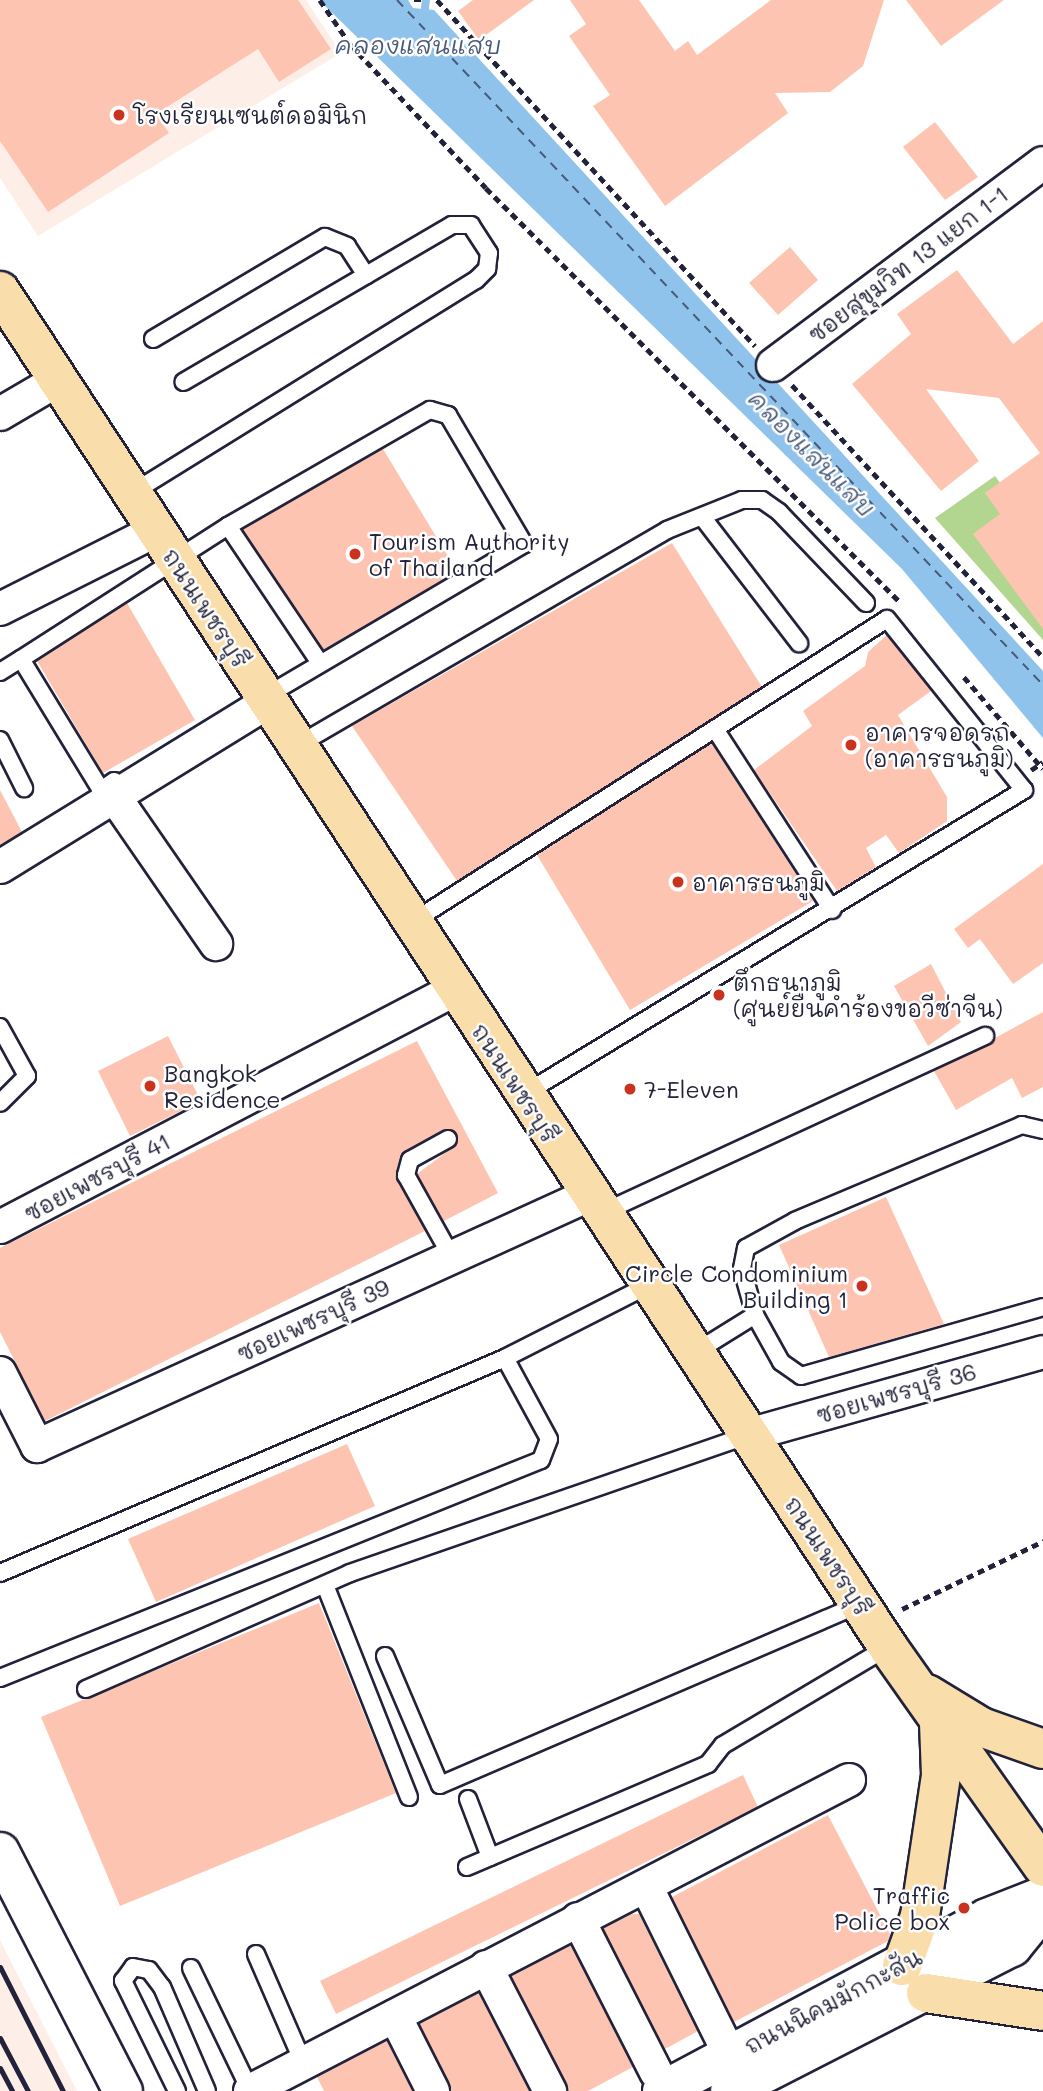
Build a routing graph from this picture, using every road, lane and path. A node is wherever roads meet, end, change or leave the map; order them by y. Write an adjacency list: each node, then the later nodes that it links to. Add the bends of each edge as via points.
1 (320, 0): 18 (path, via 350,44 486,188)
2 (426, 0): 4 (path)
3 (437, 0): 9 (path)
4 (416, 2)
5 (1043, 163): 9 (street, ซอยสุขุมวิท 13 แยก 1-1)
6 (366, 275): 8 (lane, via 347,246 325,237); 11 (lane); 13 (lane, via 462,222 489,253 487,270 476,280)
7 (0, 290): 10 (main road, ถนนเพชรบุรี)
8 (153, 339)
9 (773, 365): 21 (path)
10 (58, 380): 12 (street); 13 (main road, ถนนเพชรบุรี)
11 (183, 382)
12 (0, 414)
13 (132, 494): 16 (main road, ถนนเพชรบุรี)
14 (703, 518): 17 (lane, via 742,500 762,500); 20 (lane); 29 (lane, via 667,530)
15 (228, 526): 16 (lane); 23 (lane); 23 (lane, via 430,410 448,415 524,544)
16 (166, 546): 19 (street); 22 (lane); 26 (main road, ถนนเพชรบุรี)
17 (866, 603)
18 (904, 607)
19 (0, 608)
20 (799, 643)
21 (1043, 657)
22 (21, 659): 24 (lane); 26 (lane, via 101,790)
23 (320, 663): 26 (lane)
24 (0, 672)
25 (959, 672): 30 (path)
26 (263, 697): 29 (main road, ถนนเพชรบุรี); 32 (street)
27 (717, 732): 34 (lane); 34 (lane, via 887,619 1024,790); 35 (lane)
28 (0, 740): 31 (lane)
29 (296, 746): 35 (main road, ถนนเพชรบุรี)
30 (1042, 765)
31 (24, 788)
32 (114, 796): 33 (street); 36 (street)
33 (0, 867)
34 (832, 910): 40 (lane)
35 (410, 923): 37 (main road, ถนนเพชรบุรี)
36 (216, 944)
37 (454, 990): 40 (main road, ถนนเพชรบุรี); 45 (street, ซอยเพชรบุรี 41)
38 (0, 1027): 41 (lane, via 26,1076)
39 (985, 1035): 44 (lane)
40 (523, 1095): 44 (main road, ถนนเพชรบุรี)
41 (0, 1103)
42 (1043, 1130): 49 (lane, via 1022,1125 794,1221 746,1248 743,1279)
43 (448, 1139): 46 (lane, via 410,1160 406,1175)
44 (596, 1204): 46 (street, ซอยเพชรบุรี 39); 47 (main road, ถนนเพชรบุรี)
45 (0, 1227)
46 (451, 1256): 53 (street, ซอยเพชรบุรี 39, via 37,1447)
47 (649, 1285): 51 (main road, ถนนเพชรบุรี); 52 (lane)
48 (1043, 1307): 49 (lane, via 801,1376 781,1362)
49 (755, 1315): 51 (lane)
50 (1043, 1352): 54 (street, ซอยเพชรบุรี 36)
51 (694, 1353): 54 (main road, ถนนเพชรบุรี)
52 (505, 1358): 56 (lane); 60 (lane, via 549,1439 541,1460)
53 (0, 1373)
54 (748, 1435): 57 (lane); 58 (main road, ถนนเพชรบุรี)
55 (1043, 1541): 58 (path)
56 (0, 1573)
57 (325, 1585): 61 (lane); 66 (lane)
58 (873, 1624): 59 (lane, via 440,1784); 62 (main road, ถนนเพชรบุรี); 69 (lane, via 723,1745 708,1764)
59 (385, 1656)
60 (0, 1678)
61 (86, 1689)
62 (919, 1690): 63 (main road, ถนนเพชรบุรี); 64 (main road, via 981,1727)
63 (939, 1722): 71 (main road, ถนนเพชรบุรี); 79 (main road, via 941,1775)
64 (1043, 1749)
65 (849, 1780): 72 (street)
66 (409, 1797)
67 (468, 1799): 69 (lane)
68 (0, 1852): 85 (street)
69 (490, 1857): 70 (lane)
70 (467, 1867)
71 (1043, 1867)
72 (646, 1886): 75 (street); 82 (street)
73 (1043, 1896): 79 (street, ถนนนิคมมักกะสัน, via 987,1918)
74 (1043, 1909): 79 (street, ถนนนิคมมักกะสัน, via 1012,1947)
75 (578, 1919): 78 (street); 84 (street)
76 (256, 1954): 83 (lane)
77 (191, 1968): 88 (lane)
78 (486, 1968): 81 (street); 90 (street)
79 (914, 1979): 80 (main road); 84 (street, ถนนนิคมมักกะสัน); 91 (street, ถนนนิคมมักกะสัน)
80 (1043, 2011)
81 (395, 2016): 83 (street); 89 (street)
82 (722, 2039)
83 (303, 2062): 88 (street)
84 (659, 2081)
85 (123, 2091)
86 (177, 2091): 87 (lane, via 123,1981 133,1967 149,1970 162,1987)
87 (207, 2091)
88 (250, 2091)
89 (433, 2091)
90 (550, 2091)
91 (730, 2091)

